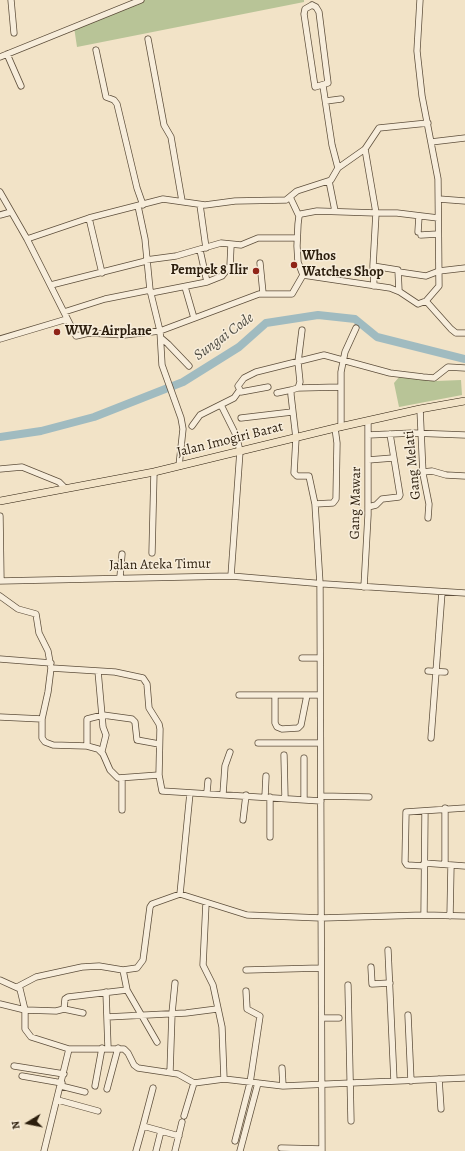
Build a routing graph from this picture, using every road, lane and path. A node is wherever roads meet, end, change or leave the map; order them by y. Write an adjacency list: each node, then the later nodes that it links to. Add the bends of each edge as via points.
1 (12, 0): 4 (street)
2 (141, 0): 7 (street)
3 (420, 0): 13 (street, via 417,51)
4 (14, 33)
5 (148, 39): 22 (street, via 164,125 170,137)
6 (96, 50): 24 (street, via 106,97 117,104)
7 (7, 54): 8 (street); 9 (street)
8 (0, 57)
9 (21, 86)
10 (324, 86): 10 (street, via 314,87 312,81 304,14 305,9 312,6 316,7 318,12 328,83); 12 (street)
11 (341, 99): 12 (street)
12 (326, 101): 17 (street)
13 (428, 123): 15 (street); 16 (street, via 379,128)
14 (465, 138): 15 (street)
15 (431, 142): 21 (street, via 438,179)
16 (365, 148): 17 (street); 28 (street)
17 (338, 168): 18 (street)
18 (329, 181): 20 (street, via 297,191); 26 (street)
19 (0, 192): 27 (street)
20 (290, 196): 25 (street, via 282,201 235,201); 30 (street)
21 (438, 199): 23 (street); 33 (street)
22 (182, 201): 24 (street, via 163,199); 25 (street)
23 (465, 201)
24 (141, 205): 32 (street); 40 (street)
25 (200, 205): 38 (street)
26 (335, 211): 28 (street); 30 (street, via 308,212)
27 (11, 212): 29 (street); 36 (street)
28 (376, 213): 31 (street); 42 (street)
29 (0, 215)
30 (299, 216): 35 (street)
31 (419, 216): 33 (street); 34 (street, via 420,233)
32 (89, 218): 36 (street); 46 (street)
33 (438, 218): 34 (street)
34 (438, 234): 44 (street)
35 (297, 238): 37 (street, via 258,238 245,244); 47 (street, via 298,262)
36 (27, 239): 49 (street)
37 (231, 245): 38 (street, via 221,243); 48 (street, via 231,262 226,273)
38 (206, 248): 39 (street)
39 (200, 250): 40 (street); 48 (street)
40 (146, 260): 46 (street); 53 (street)
41 (260, 263): 54 (street)
42 (373, 266): 45 (street, via 396,269); 50 (street)
43 (465, 268): 44 (street)
44 (438, 271): 45 (street, via 423,276); 55 (street, via 439,286)
45 (399, 272): 52 (street)
46 (102, 273): 49 (street)
47 (303, 276): 50 (street); 54 (street, via 292,294)
48 (207, 282): 51 (street)
49 (51, 285): 56 (street)
50 (374, 286): 52 (street)
51 (185, 287): 53 (street); 58 (street)
52 (399, 291): 55 (street, via 418,304)
53 (150, 292): 56 (street, via 105,299); 61 (street)
54 (263, 293): 58 (street)
55 (426, 301): 62 (street, via 451,329 456,333)
56 (64, 312): 57 (street)
57 (67, 318): 61 (street, via 76,336 89,333 124,335); 64 (street)
58 (194, 318): 61 (street)
59 (356, 328): 65 (street, via 349,341)
60 (302, 330): 66 (street)
61 (160, 331): 63 (street)
62 (465, 333)
63 (161, 338): 67 (street); 91 (street, via 162,365 183,429)
64 (0, 339)
65 (344, 361): 66 (street, via 324,355); 68 (street, via 390,373 430,378 448,367); 70 (street)
66 (298, 362): 71 (street); 73 (street, via 248,375 239,384)
67 (189, 366)
68 (465, 368)
69 (268, 387): 73 (street)
70 (340, 387): 71 (street); 82 (street)
71 (298, 388): 72 (street)
72 (291, 390): 74 (street); 78 (street)
73 (240, 391): 76 (street, via 234,398)
74 (277, 393)
75 (465, 401): 77 (main road, Jalan Imogiri Barat)
76 (221, 405): 81 (street, via 200,415); 88 (street, via 236,435)
77 (420, 409): 80 (main road, Jalan Imogiri Barat); 84 (street, Gang Melati)
78 (292, 412): 79 (street); 87 (street)
79 (241, 418)
80 (368, 421): 82 (main road, Jalan Imogiri Barat); 85 (street, Gang Mawar)
81 (192, 426)
82 (338, 427): 87 (main road, Jalan Imogiri Barat); 98 (street, via 336,499 333,503)
83 (390, 434): 84 (street); 85 (street); 89 (street)
84 (420, 434): 86 (street); 94 (street, Gang Melati)
85 (368, 435): 90 (street, Gang Mawar)
86 (465, 436)
87 (296, 438): 88 (main road, Jalan Imogiri Barat); 98 (street, via 294,473 297,476 310,476)
88 (240, 451): 91 (main road, Jalan Imogiri Barat); 104 (street)
89 (394, 458): 90 (street); 99 (street, via 400,497 384,499)
90 (368, 460): 99 (street, Gang Mawar)
91 (180, 466): 93 (main road, Jalan Imogiri Barat)
92 (0, 469): 96 (street, via 22,467 59,482)
93 (154, 472): 96 (main road, Jalan Imogiri Barat); 102 (street)
94 (423, 472): 95 (street); 101 (street, Gang Melati)
95 (465, 476)
96 (65, 488): 97 (main road, Jalan Imogiri Barat)
97 (0, 501)
98 (315, 504): 107 (street)
99 (368, 507): 108 (street, Gang Mawar)
100 (0, 516): 106 (street)
101 (428, 518)
102 (152, 553)
103 (122, 554): 105 (street)
104 (231, 576): 105 (street, Jalan Ateka Timur); 107 (street, Jalan Ateka Timur)
105 (120, 577): 106 (street, Jalan Ateka Timur)
106 (0, 581)
107 (320, 584): 108 (street, Jalan Ateka Timur); 113 (street)
108 (364, 586): 109 (street, Jalan Ateka Timur)
109 (442, 592): 110 (street, Jalan Ateka Timur); 118 (street)
110 (465, 593)
111 (0, 596): 115 (street, via 18,609 36,614 39,633 48,651)
112 (302, 658): 113 (street)
113 (320, 658): 123 (street)
114 (0, 659): 115 (street)
115 (51, 666): 116 (street); 126 (street)
116 (98, 671): 124 (street); 130 (street, via 143,678 147,684 150,708 159,724)
117 (428, 671): 118 (street)
118 (436, 671): 119 (street); 127 (street)
119 (445, 672)
120 (239, 695): 121 (street)
121 (275, 695): 122 (street); 122 (street, via 275,723 282,729 298,728 301,725)
122 (307, 695): 123 (street)
123 (320, 695): 129 (street)
124 (103, 714): 130 (street, via 132,719 135,722 137,740); 131 (street, via 87,719); 132 (street, via 106,738)
125 (0, 717): 126 (street)
126 (42, 719): 131 (street, via 44,742 53,745)
127 (431, 738)
128 (258, 743): 129 (street)
129 (320, 743): 147 (street)
130 (159, 744): 136 (street)
131 (87, 746): 132 (street)
132 (102, 751): 138 (street, via 110,770 115,776)
133 (230, 752): 142 (street)
134 (284, 755): 146 (street)
135 (304, 758): 148 (street)
136 (159, 775): 138 (street); 141 (street, via 162,790)
137 (266, 776): 144 (street)
138 (122, 778): 151 (street)
139 (208, 782): 140 (street)
140 (207, 792): 141 (street); 142 (street)
141 (190, 793): 158 (street)
142 (223, 794): 143 (street)
143 (246, 795): 144 (street); 153 (street)
144 (268, 797): 146 (street); 154 (street)
145 (369, 797): 147 (street)
146 (285, 798): 148 (street)
147 (321, 798): 148 (street); 163 (street)
148 (304, 800)
149 (445, 808): 150 (street); 152 (street); 156 (street)
150 (465, 808)
151 (122, 810)
152 (425, 810): 155 (street); 155 (street, via 406,812 405,828 406,864)
153 (243, 820)
154 (270, 837)
155 (424, 865): 156 (street); 160 (street)
156 (448, 865): 157 (street); 161 (street)
157 (465, 866)
158 (180, 894): 159 (street); 167 (street, via 152,904 144,960 137,968)
159 (206, 903): 163 (street, via 247,915); 179 (street, via 203,964 213,985)
160 (424, 915): 161 (street); 163 (street)
161 (450, 916): 162 (street)
162 (465, 916)
163 (321, 918): 166 (street)
164 (388, 950): 171 (street)
165 (371, 967): 171 (street, via 372,984)
166 (321, 968): 168 (street); 186 (street)
167 (123, 970): 173 (street, via 99,966 82,967 36,977); 174 (street)
168 (246, 970)
169 (0, 980): 173 (street)
170 (175, 983): 182 (street)
171 (390, 983): 200 (street)
172 (348, 985): 202 (street)
173 (17, 987): 180 (street, via 23,996)
174 (128, 990): 176 (street); 183 (street)
175 (246, 991): 203 (street, via 247,1009 260,1016)
176 (106, 992): 178 (street, via 68,997 65,999); 185 (street)
177 (0, 1004): 180 (street)
178 (64, 1009): 180 (street); 181 (street)
179 (217, 1009): 182 (street, via 186,1014); 198 (street, via 222,1027)
180 (25, 1010): 191 (street, via 25,1029 28,1035)
181 (83, 1013)
182 (172, 1013): 183 (street); 194 (street)
183 (142, 1015): 185 (street); 188 (street)
184 (408, 1015): 201 (street)
185 (107, 1017): 189 (street)
186 (322, 1018): 187 (street); 206 (street)
187 (340, 1018)
188 (157, 1042)
189 (105, 1048): 190 (street); 191 (street); 207 (street)
190 (118, 1048): 194 (street, via 126,1050 138,1068); 211 (street)
191 (70, 1049): 195 (street)
192 (14, 1066): 195 (street)
193 (282, 1068): 209 (street)
194 (170, 1072): 208 (street, via 178,1074)
195 (64, 1074): 204 (street)
196 (22, 1076): 204 (street)
197 (465, 1078): 199 (street)
198 (224, 1079): 203 (street); 208 (street)
199 (439, 1079): 201 (street); 214 (street)
200 (394, 1081): 201 (street); 202 (street)
201 (411, 1081)
202 (350, 1082): 206 (street); 216 (street)
203 (250, 1083): 205 (street); 220 (street)
204 (62, 1084): 212 (street); 213 (street)
205 (258, 1084): 209 (street); 227 (street)
206 (322, 1084): 209 (street); 222 (street)
207 (95, 1086)
208 (192, 1086): 219 (street)
209 (283, 1086)
210 (153, 1088): 217 (street)
211 (107, 1089)
212 (84, 1092)
213 (58, 1100): 215 (street); 223 (street)
214 (441, 1109)
215 (98, 1111)
216 (351, 1121)
217 (143, 1126): 218 (street); 224 (street)
218 (161, 1131): 219 (street); 225 (street)
219 (179, 1136): 226 (street)
220 (235, 1141)
221 (281, 1148): 222 (street)
222 (322, 1150)
223 (44, 1151)
224 (136, 1151)
225 (156, 1151)
226 (175, 1151)
227 (240, 1151)

